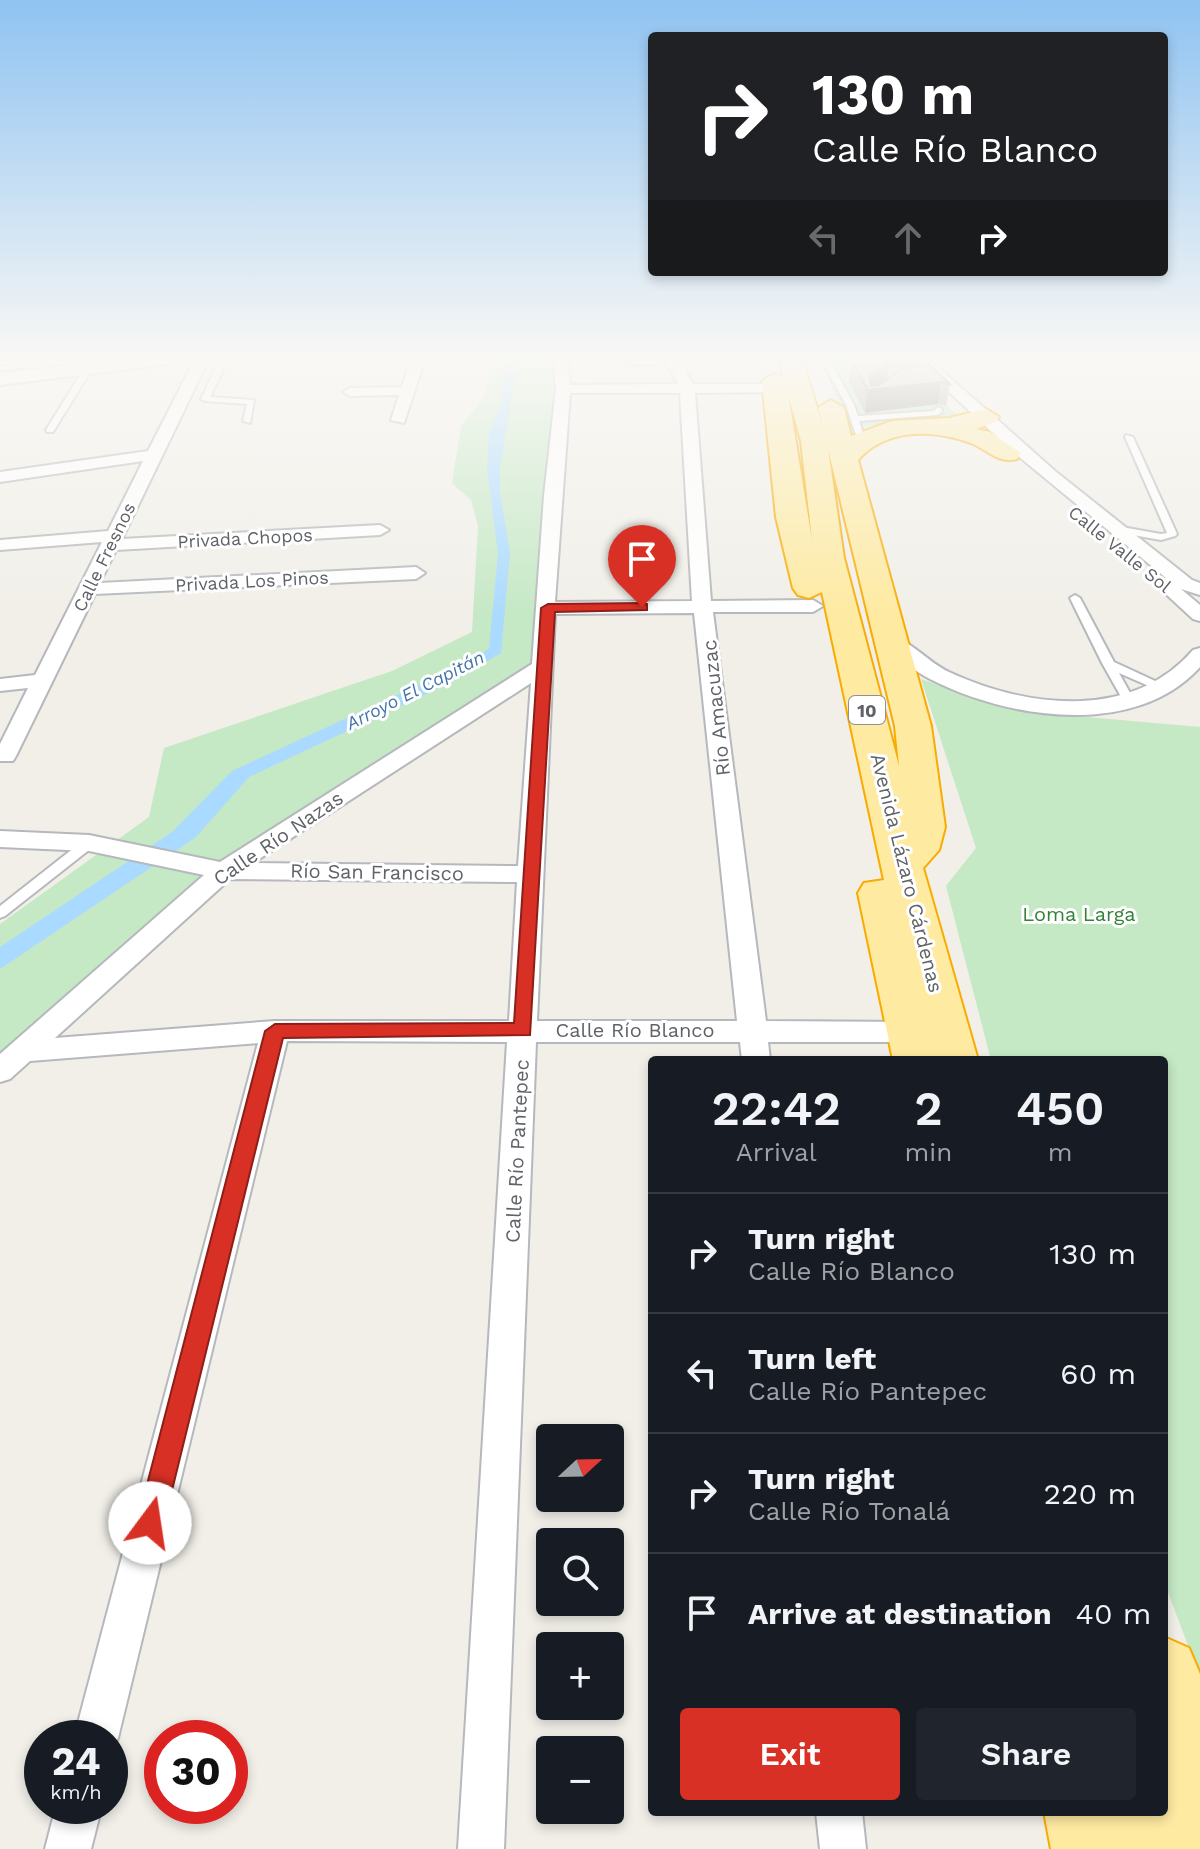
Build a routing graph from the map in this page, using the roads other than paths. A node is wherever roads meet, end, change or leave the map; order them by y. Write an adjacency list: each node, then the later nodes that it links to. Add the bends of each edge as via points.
1 (160, 445): 12 (street, Calle Fresnos)
2 (557, 445): 25 (street, Calle Río Pantepec)
3 (690, 445): 24 (street, Río Amacuzac)
4 (785, 445): 23 (highway, Avenida Lázaro Cárdenas / 10, via 791,517)
5 (815, 445): 38 (highway, Avenida Lázaro Cárdenas / 10, via 829,558)
6 (855, 445): 27 (highway)
7 (991, 445): 11 (highway)
8 (1002, 445): 11 (street, Calle Valle Sol)
9 (1012, 445): 14 (street, Calle Valle Sol)
10 (1133, 445): 14 (lane, via 1172,534)
11 (1008, 453): 26 (street, Calle Valle Sol)
12 (155, 455): 13 (street); 16 (street, Calle Fresnos)
13 (0, 477)
14 (1115, 529): 19 (street, Calle Valle Sol)
15 (380, 530): 16 (street, Privada Chopos)
16 (111, 540): 17 (street, Privada Chopos); 20 (street, Calle Fresnos)
17 (0, 545)
18 (416, 573): 20 (street, Privada Los Pinos)
19 (1192, 586): 21 (street, Calle Valle Sol)
20 (87, 589): 31 (street, Calle Fresnos)
21 (1200, 597)
22 (1075, 598): 29 (lane)
23 (813, 606): 24 (street); 45 (highway, Avenida Lázaro Cárdenas / 10)
24 (705, 607): 25 (street); 43 (street, Río Amacuzac)
25 (548, 608): 30 (street, Calle Río Pantepec)
26 (1200, 615)
27 (892, 643): 34 (street, via 938,675 987,695 1074,707); 38 (highway, via 913,726 925,827 918,850)
28 (1200, 654): 33 (street)
29 (1107, 662): 33 (lane); 34 (lane)
30 (543, 666): 39 (street, Calle Río Nazas); 40 (street, Calle Río Pantepec)
31 (41, 681): 32 (street); 35 (street, Calle Fresnos)
32 (0, 685)
33 (1162, 688): 34 (street)
34 (1128, 700)
35 (5, 756)
36 (0, 839): 37 (street, Río San Francisco)
37 (89, 843): 39 (street, Río San Francisco); 41 (lane)
38 (901, 865): 47 (highway, Avenida Lázaro Cárdenas / 10)
39 (224, 871): 40 (street, Río San Francisco); 48 (street, Calle Río Nazas)
40 (530, 874): 42 (street, Calle Río Pantepec)
41 (0, 913)
42 (523, 1030): 43 (street, Calle Río Blanco); 44 (street, Calle Río Blanco); 58 (street, Calle Río Pantepec)
43 (753, 1030): 45 (street, Calle Río Blanco); 46 (street, Río Amacuzac)
44 (275, 1031): 48 (street, Calle Río Blanco); 50 (street)
45 (914, 1046)
46 (756, 1056)
47 (953, 1056)
48 (7, 1067)
49 (1168, 1683): 51 (highway)
50 (101, 1720)
51 (1200, 1767)
52 (1168, 1784): 62 (highway)
53 (839, 1816): 59 (street)
54 (1083, 1816): 60 (highway)
55 (1121, 1816): 61 (highway)
56 (74, 1824): 57 (street)
57 (68, 1849)
58 (481, 1849)
59 (843, 1849)
60 (1090, 1849)
61 (1129, 1849)
62 (1190, 1849)

